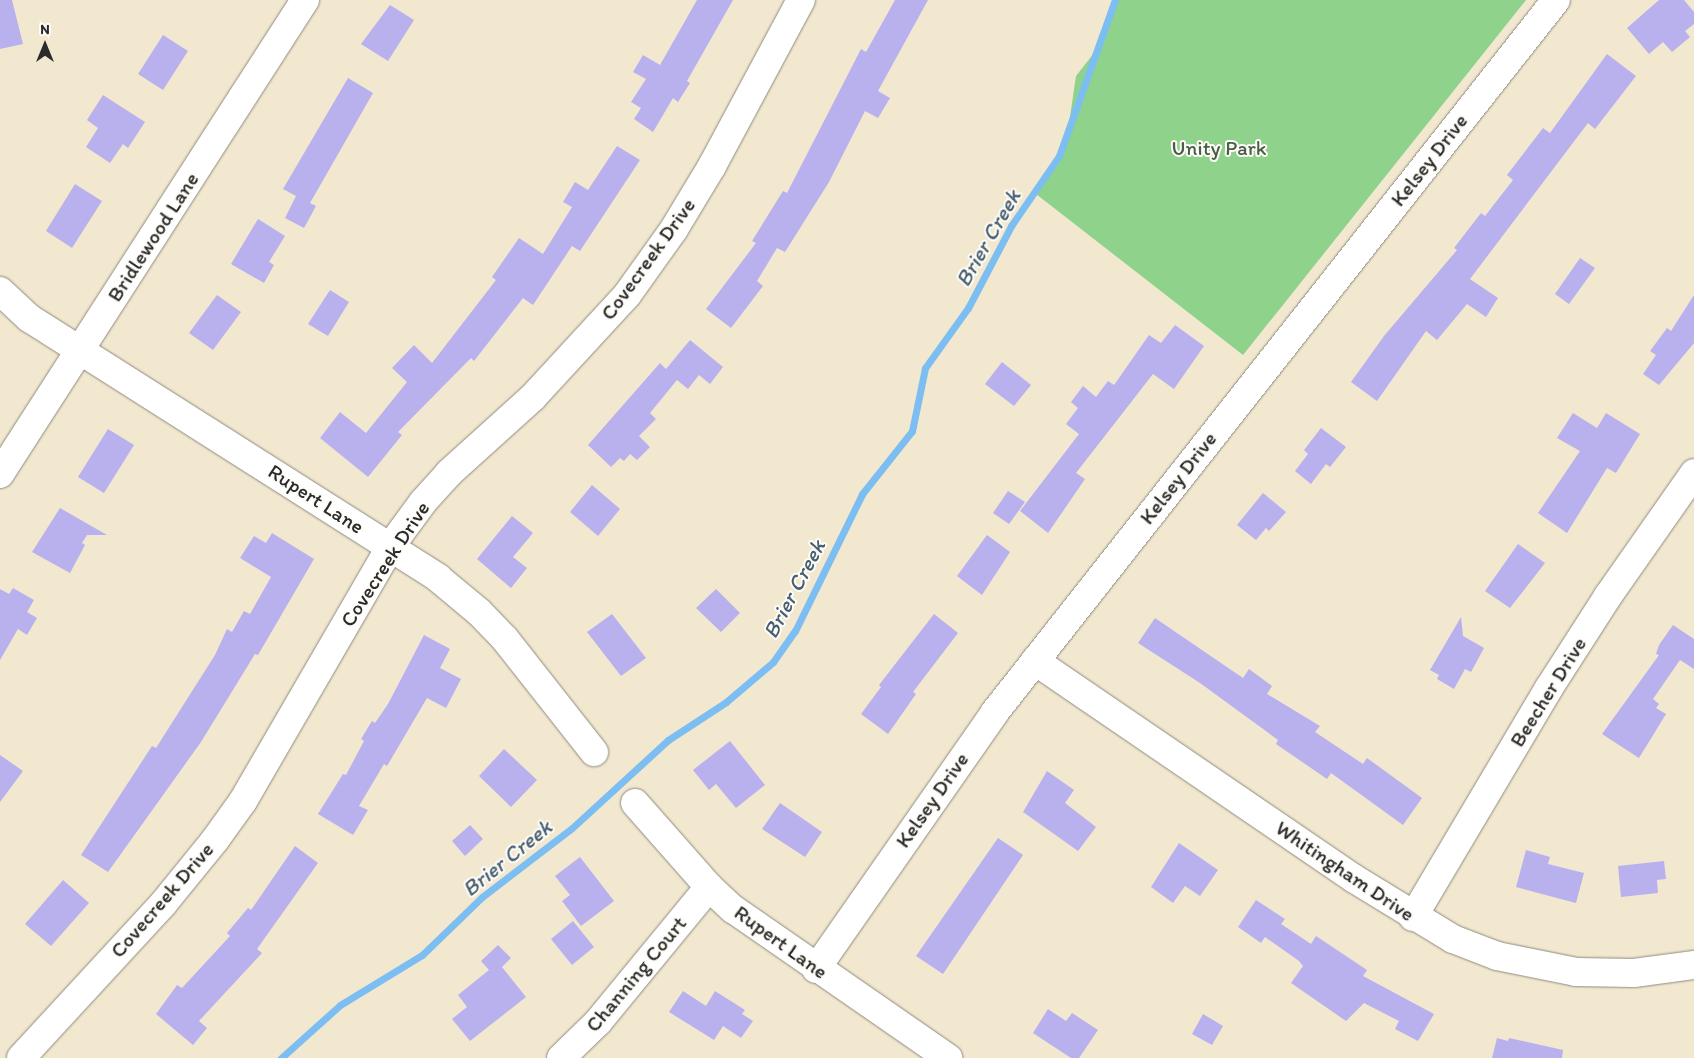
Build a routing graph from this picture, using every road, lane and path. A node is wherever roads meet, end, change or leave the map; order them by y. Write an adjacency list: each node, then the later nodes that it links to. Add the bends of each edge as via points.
1 (305, 0): 5 (street, Bridlewood Lane)
2 (801, 0): 8 (street, Covecreek Drive, via 712,166 674,229 627,295 533,396 449,473)
3 (1556, 0): 9 (street, Kelsey Drive)
4 (0, 290): 5 (street, Rupert Lane, via 29,318)
5 (80, 351): 7 (street, Bridlewood Lane); 8 (street, Rupert Lane)
6 (1694, 473): 13 (street, Beecher Drive, via 1554,679)
7 (0, 474)
8 (390, 547): 10 (street, Rupert Lane, via 438,578 479,612 505,639); 16 (street, Covecreek Drive, via 276,744 215,840 162,904)
9 (1034, 661): 13 (street, Whitingham Drive); 15 (street, Kelsey Drive, via 922,814)
10 (594, 752)
11 (635, 802): 12 (street, Rupert Lane)
12 (709, 887): 15 (street, Rupert Lane, via 767,935); 17 (street, Channing Court, via 604,1014)
13 (1413, 917): 14 (street, Whitingham Drive, via 1479,949 1552,968 1634,973)
14 (1694, 965)
15 (816, 969): 18 (street, Rupert Lane)
16 (21, 1058)
17 (561, 1058)
18 (948, 1058)

